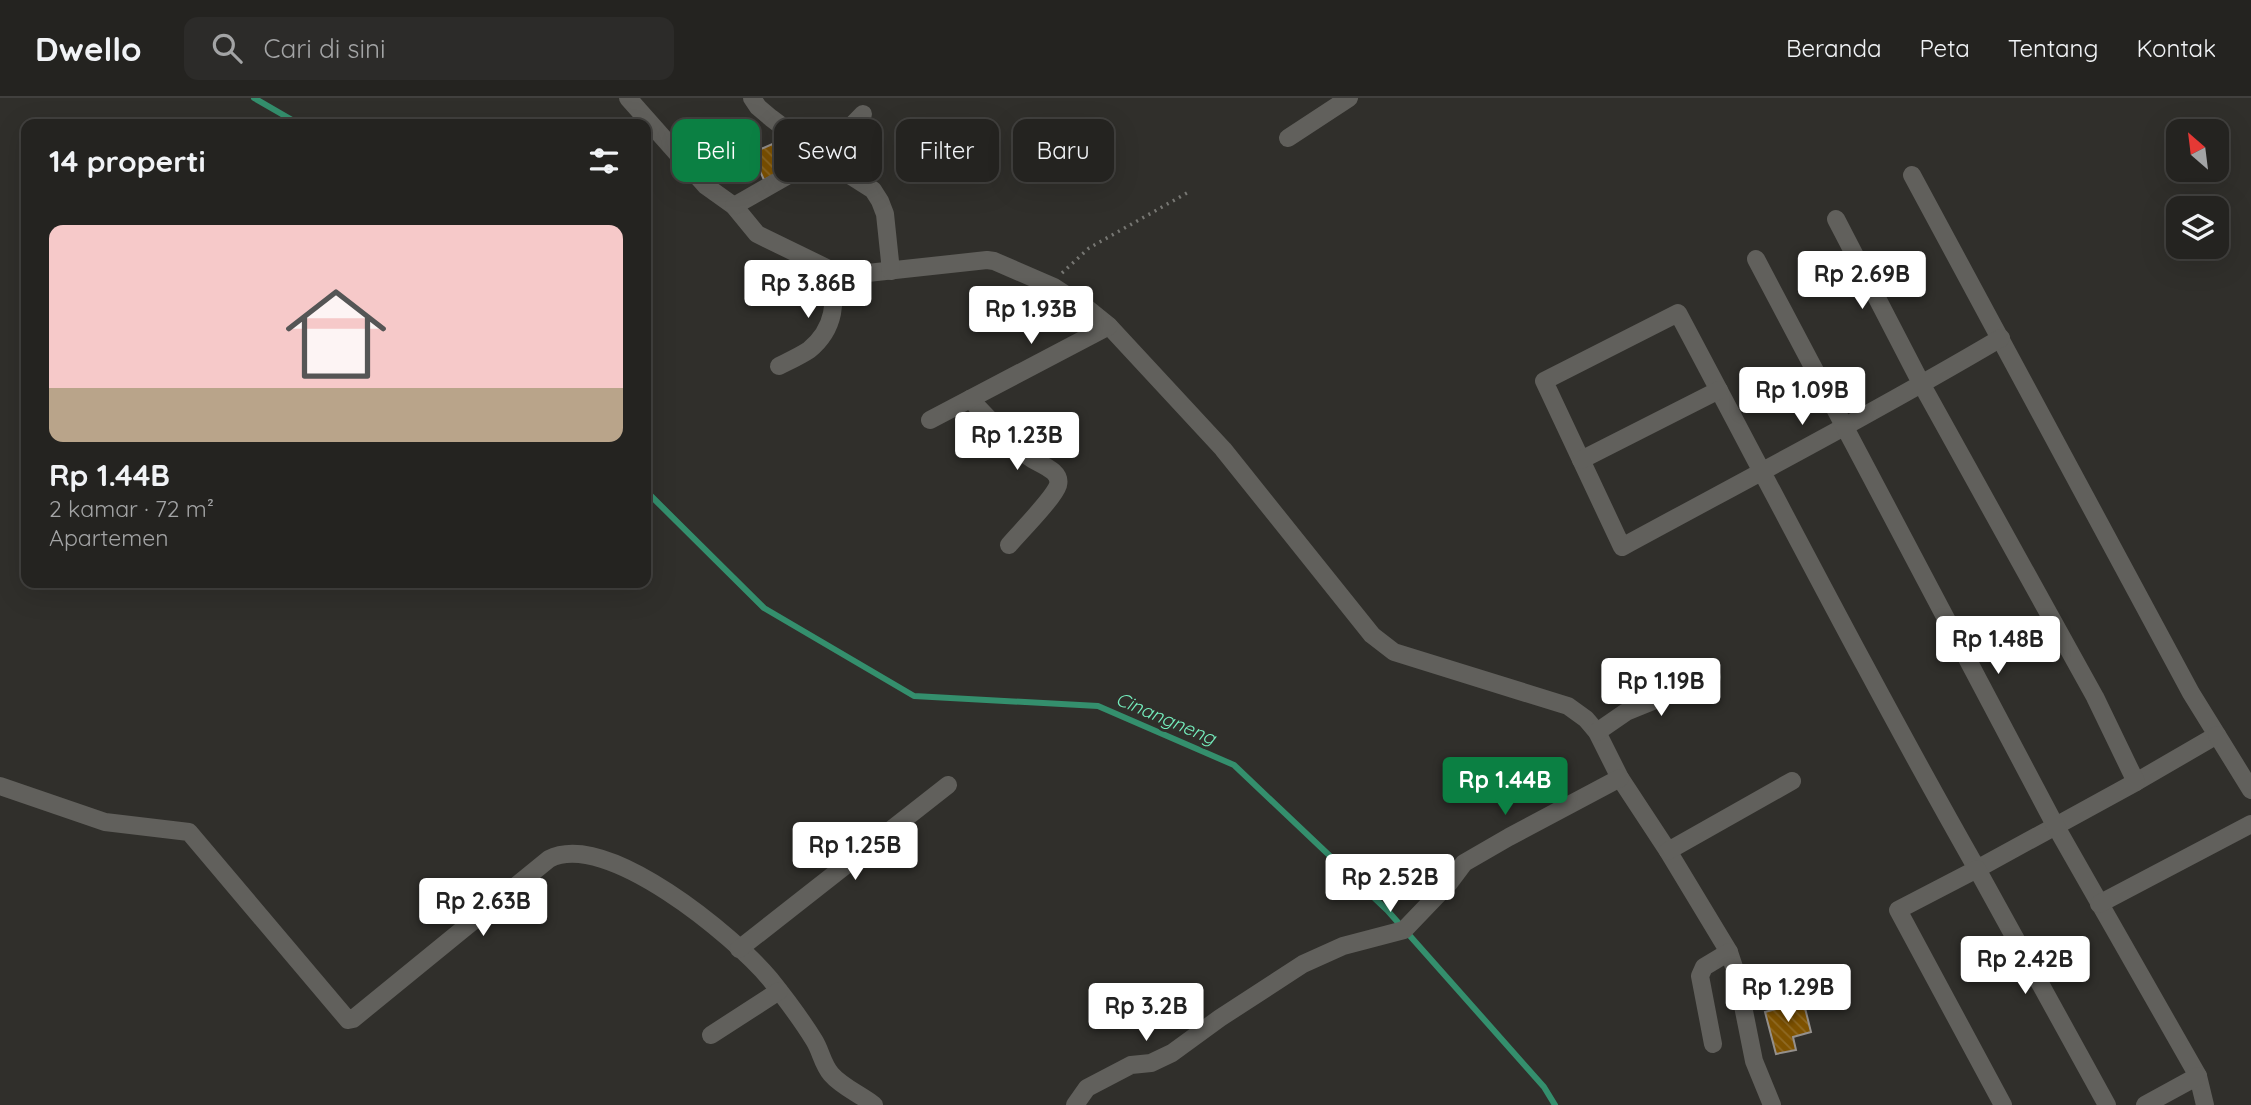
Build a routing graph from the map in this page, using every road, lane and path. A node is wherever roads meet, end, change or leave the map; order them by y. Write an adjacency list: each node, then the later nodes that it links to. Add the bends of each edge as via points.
1 (628, 98): 5 (street)
2 (752, 98): 6 (street)
3 (1349, 98): 9 (street)
4 (863, 114): 7 (street)
5 (647, 119)
6 (774, 119)
7 (858, 119)
8 (651, 124): 14 (street, via 706,186)
9 (1288, 138)
10 (1912, 175): 21 (street)
11 (776, 182): 14 (street)
12 (861, 182): 18 (street, via 880,201)
13 (1186, 193): 19 (path, via 1089,248)
14 (734, 206): 17 (street, via 757,234)
15 (1836, 219): 23 (street)
16 (1756, 259): 27 (street)
17 (831, 270): 18 (street, via 849,275); 22 (street, via 834,308 822,336)
18 (891, 271): 19 (street, via 987,260)
19 (1054, 286): 20 (street)
20 (1109, 326): 25 (street); 32 (street, via 1223,449 1372,635 1394,652 1572,708)
21 (2001, 338): 23 (street); 33 (street)
22 (779, 366)
23 (1922, 384): 27 (street); 36 (street, via 2095,697)
24 (1719, 390): 28 (street); 28 (street, via 1678,313 1544,381); 29 (street)
25 (970, 399): 26 (street); 30 (street, via 1030,458 1058,478 1050,497)
26 (930, 421)
27 (1844, 426): 29 (street); 41 (street)
28 (1581, 460): 29 (street, via 1622,547)
29 (1762, 471): 43 (street)
30 (1009, 545)
31 (1712, 677): 32 (street, via 1626,712)
32 (1597, 732): 34 (street)
33 (2217, 735): 36 (street); 39 (street)
34 (1620, 778): 42 (street); 52 (street, via 1464,863 1404,930 1343,946 1303,964 1172,1053 1151,1063 1131,1065 1087,1088)
35 (1792, 781): 42 (street)
36 (2136, 782): 41 (street)
37 (948, 785): 45 (street)
38 (7, 788): 45 (street, via 104,822 192,834 348,1020 558,854 589,856 667,889)
39 (2251, 790)
40 (2251, 824): 44 (street)
41 (2055, 825): 43 (street); 44 (street)
42 (1668, 851): 46 (street)
43 (1977, 869): 54 (street, via 1898,910); 55 (street)
44 (2099, 904): 50 (street)
45 (739, 949): 47 (street)
46 (1728, 952): 49 (street, via 1704,967 1700,976); 53 (street, via 1755,1060)
47 (779, 991): 48 (street); 51 (street, via 807,1029 830,1073)
48 (711, 1035)
49 (1713, 1044)
50 (2198, 1076): 56 (street); 57 (street)
51 (874, 1105)
52 (1075, 1105)
53 (1772, 1105)
54 (2003, 1105)
55 (2107, 1105)
56 (2145, 1105)
57 (2205, 1105)

